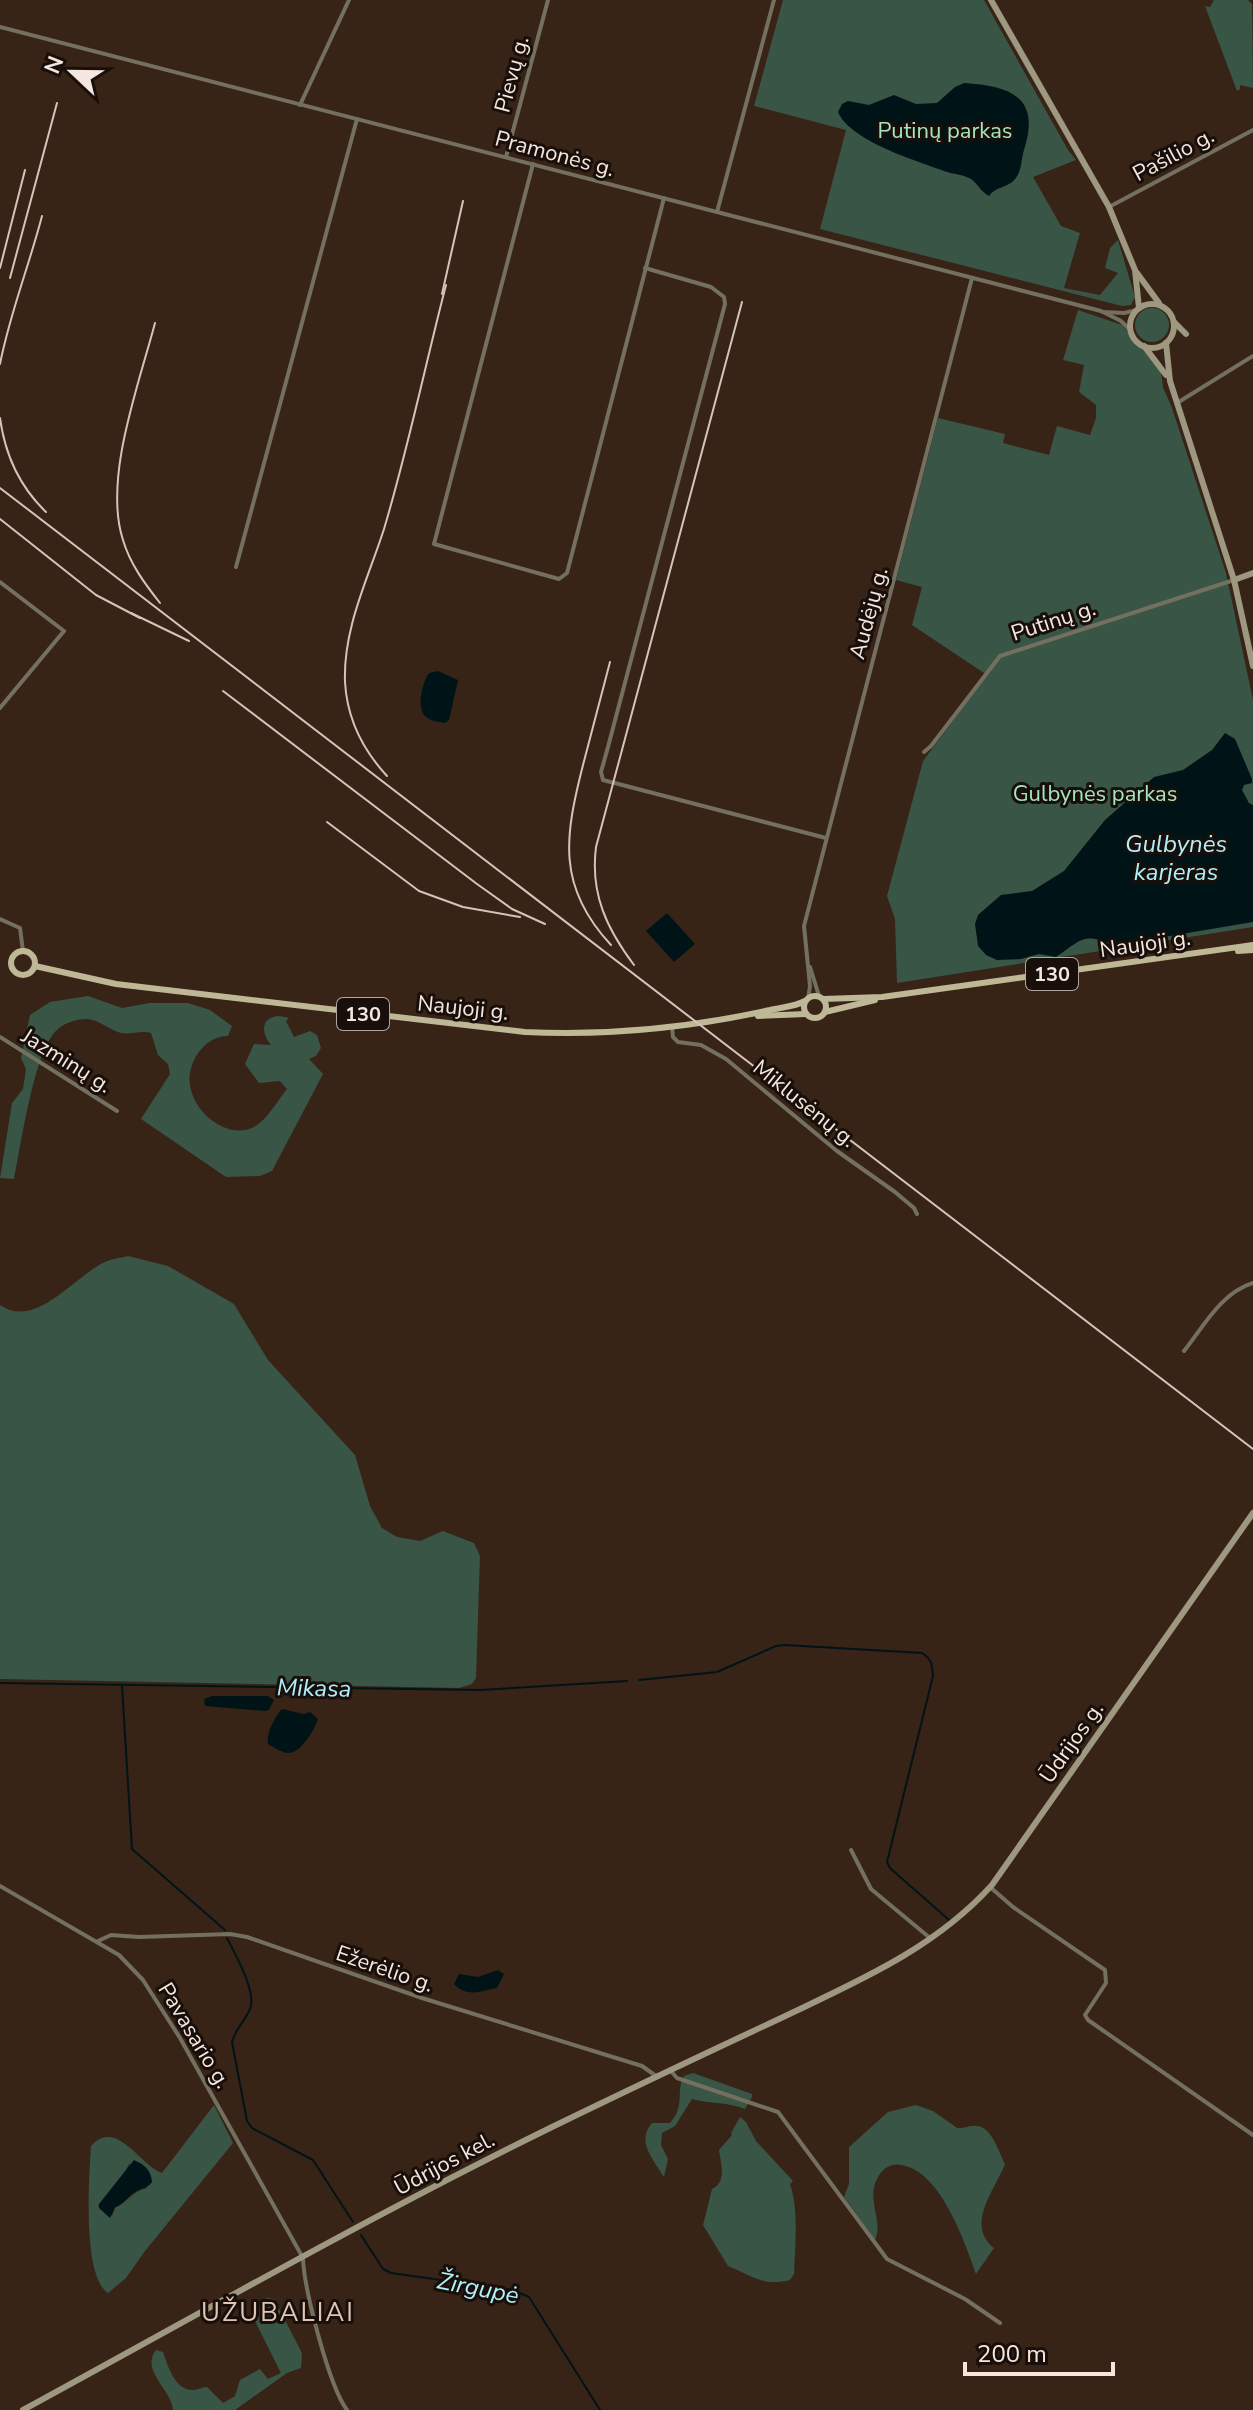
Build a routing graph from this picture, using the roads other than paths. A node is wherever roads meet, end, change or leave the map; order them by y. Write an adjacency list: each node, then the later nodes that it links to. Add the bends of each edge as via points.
1 (349, 0): 6 (street)
2 (548, 0): 9 (street, Pievų g.)
3 (774, 0): 13 (street)
4 (991, 0): 12 (main road)
5 (0, 27): 6 (street, Pramonės g.)
6 (300, 105): 7 (street, Pramonės g.)
7 (357, 119): 9 (street, Pramonės g.); 28 (street)
8 (1253, 130): 12 (street, Pašilio g.)
9 (506, 157): 10 (street, Pramonės g.)
10 (533, 164): 11 (street, Pramonės g.); 14 (street, via 434,544 559,579 567,573)
11 (664, 198): 13 (street, Pramonės g.); 14 (street)
12 (1109, 207): 15 (main road)
13 (717, 212): 16 (street, Pramonės g.)
14 (645, 268): 35 (street, via 711,287 725,304 603,780)
15 (1135, 270): 17 (main road); 18 (main road)
16 (972, 278): 19 (street, Pramonės g.); 35 (street, Audėjų g.)
17 (1164, 307): 18 (main road); 20 (main road)
18 (1138, 309): 19 (street); 21 (main road)
19 (1101, 311): 21 (street)
20 (1174, 322): 22 (main road); 22 (main road, via 1186,334)
21 (1131, 331): 24 (main road)
22 (1172, 336): 23 (main road)
23 (1166, 343): 24 (main road); 26 (main road)
24 (1144, 346): 26 (main road)
25 (1253, 356): 27 (street)
26 (1170, 381): 27 (main road)
27 (1177, 403): 30 (main road)
28 (236, 567)
29 (1253, 573): 30 (main road)
30 (1234, 580): 32 (main road); 34 (street, Putinų g., via 1000,656)
31 (0, 582): 33 (street, via 64,631)
32 (1253, 666)
33 (0, 708)
34 (924, 752)
35 (826, 838): 39 (street, Audėjų g., via 804,926)
36 (0, 919): 38 (street, via 20,928)
37 (1253, 947): 43 (main road, Naujoji g. / 130)
38 (23, 951): 40 (main road, via 13,955); 41 (main road)
39 (807, 957): 44 (street, Audėjų g.); 45 (street, Audėjų g.)
40 (11, 965): 41 (main road, 130, via 24,975); 42 (main road, 130)
41 (35, 966): 49 (main road, Naujoji g. / 130, via 116,984 501,1030 600,1033)
42 (0, 967)
43 (882, 997): 44 (main road, Naujoji g. / 130); 46 (main road, Naujoji g. / 130)
44 (821, 998): 45 (main road, 130); 46 (main road)
45 (806, 1000): 47 (main road); 48 (main road, Naujoji g. / 130)
46 (825, 1012): 47 (main road, 130, via 816,1018)
47 (807, 1014): 48 (main road, Naujoji g. / 130)
48 (746, 1016): 49 (main road, Naujoji g. / 130)
49 (672, 1027): 52 (street, Miklusėnų g., via 678,1042 701,1045 726,1059)
50 (0, 1037): 51 (street, Jazminų g.)
51 (117, 1111)
52 (917, 1214)
53 (1253, 1283): 54 (street, via 1225,1298)
54 (1184, 1351)
55 (1253, 1513): 58 (main road, Ūdrijos g.)
56 (851, 1850): 59 (street, via 871,1889)
57 (0, 1886): 60 (street, Pavasario g.)
58 (990, 1887): 59 (main road, Ūdrijos g.); 64 (street, via 1105,1970 1106,1983 1085,2015 1088,2020)
59 (931, 1940): 61 (main road, Ūdrijos g.)
60 (98, 1941): 63 (street, Ežerėlio g., via 111,1935 247,1937 642,2066); 65 (street, Pavasario g., via 128,1963 167,2016)
61 (891, 1964): 62 (main road, Ūdrijos kel.)
62 (670, 2070): 63 (main road, Ūdrijos kel.); 66 (street, via 677,2078 778,2112 887,2259)
63 (656, 2076): 65 (main road, Ūdrijos kel.)
64 (1253, 2135)
65 (303, 2258): 67 (main road, Ūdrijos kel.); 68 (street, via 331,2376)
66 (1000, 2323)
67 (23, 2410)
68 (347, 2410)

